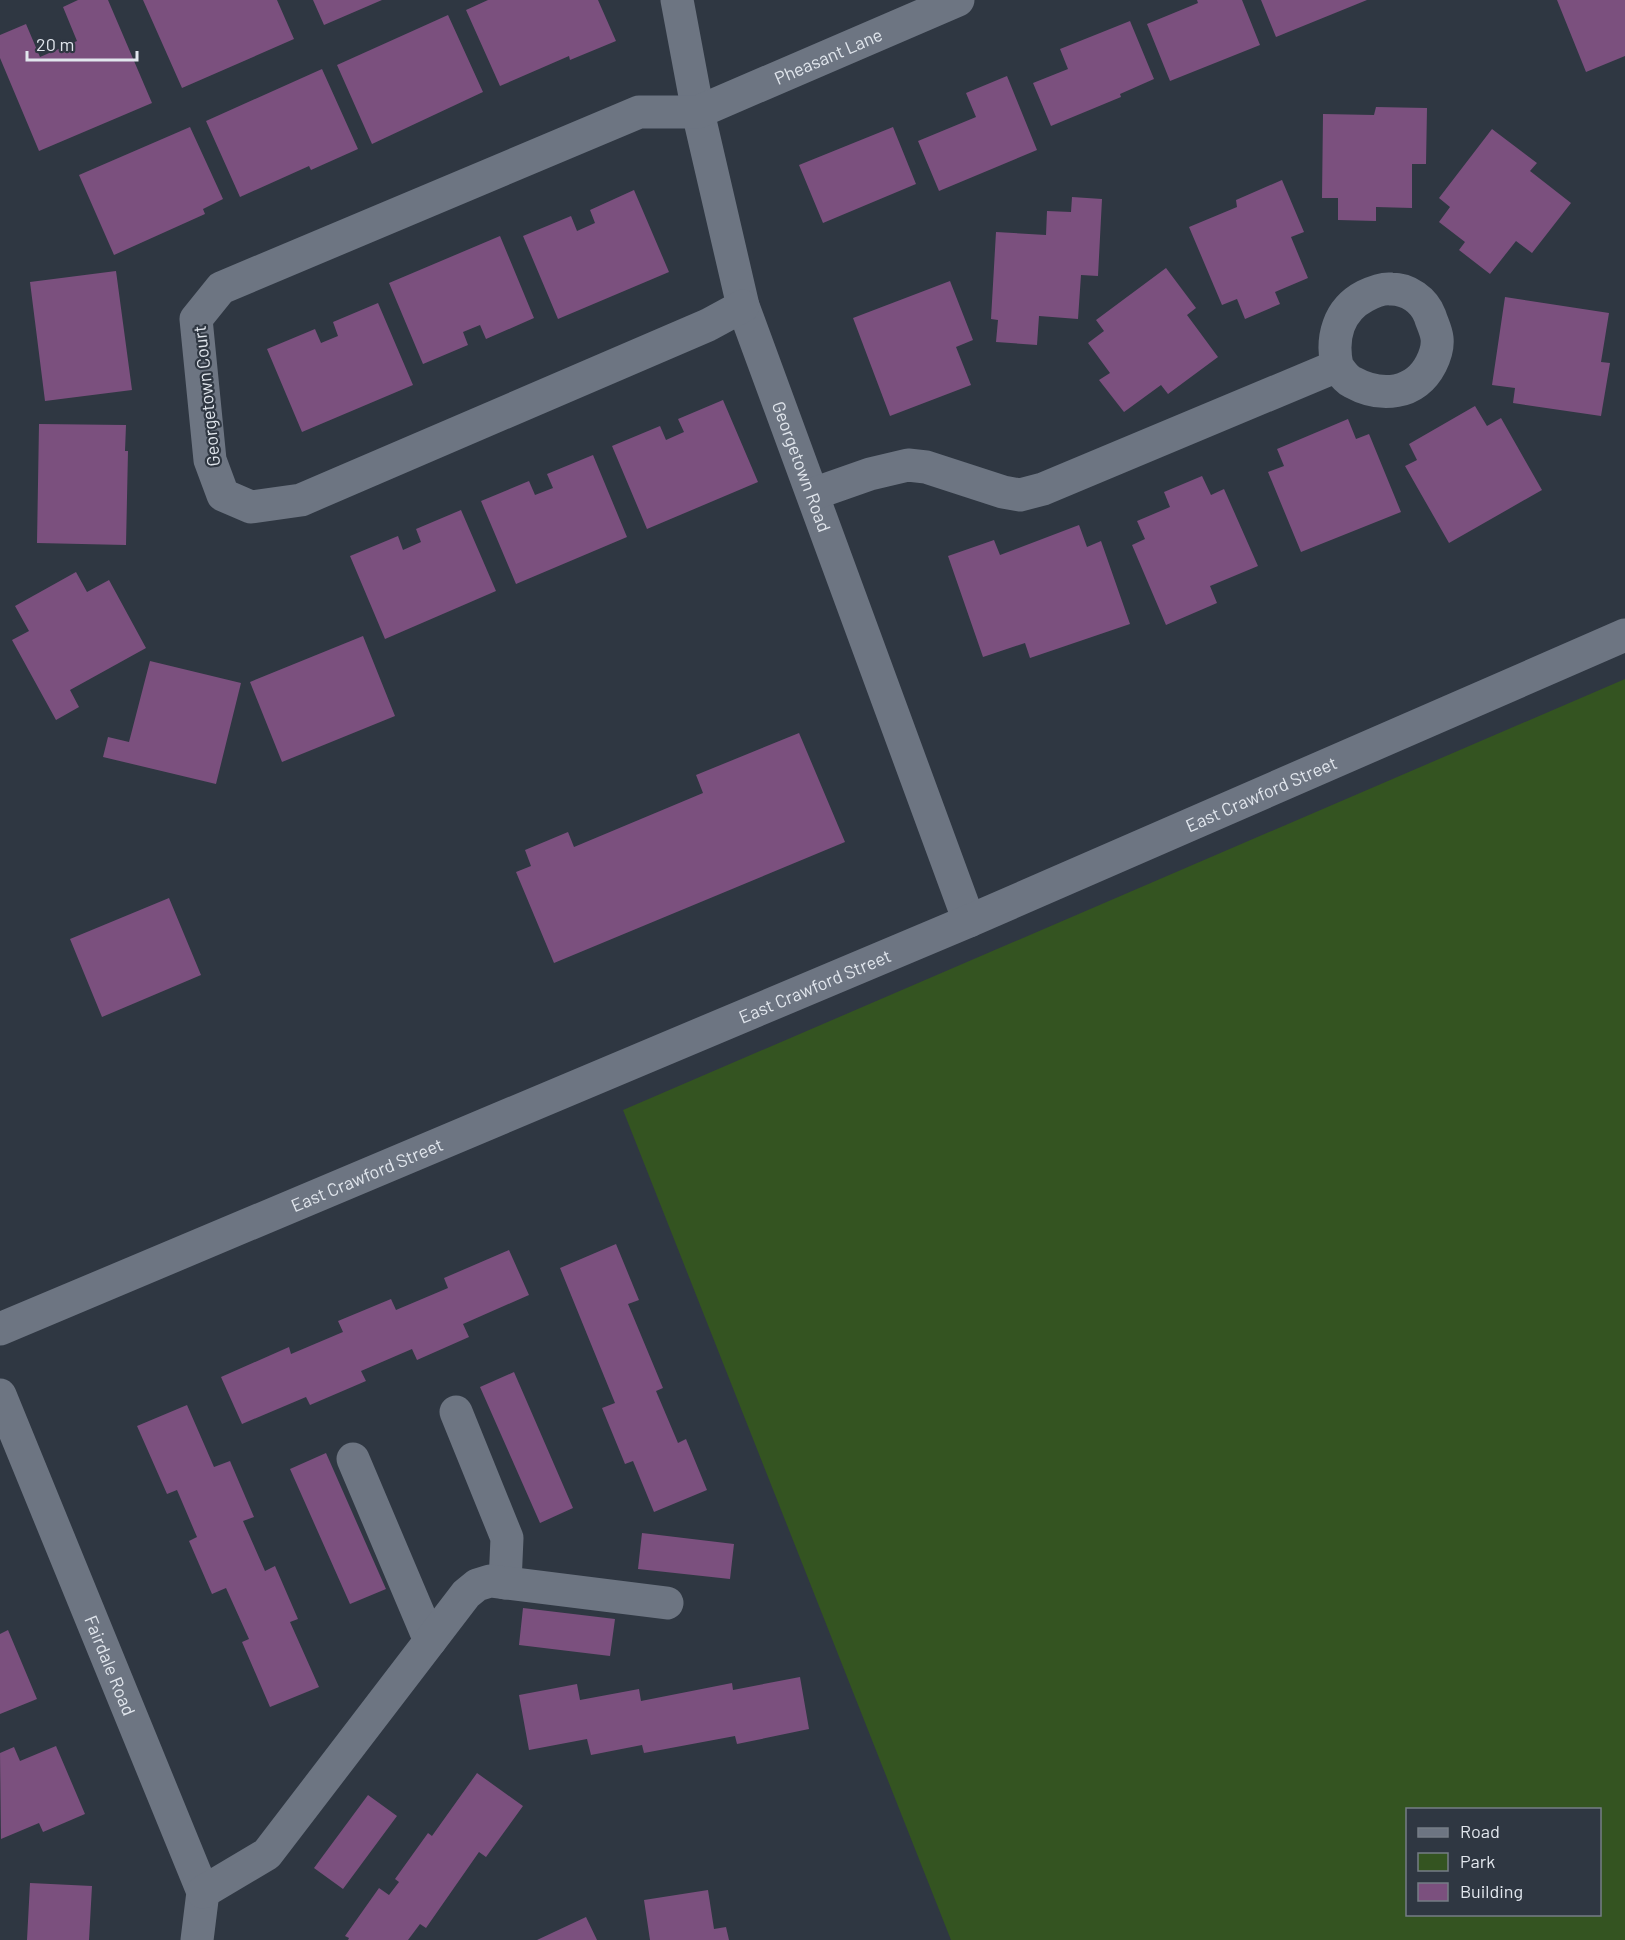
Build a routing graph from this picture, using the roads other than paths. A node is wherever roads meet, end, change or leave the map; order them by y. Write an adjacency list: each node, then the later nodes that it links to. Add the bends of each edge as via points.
1 (677, 0): 3 (street, Georgetown Road)
2 (958, 0): 3 (street, Pheasant Lane)
3 (698, 112): 4 (street, Georgetown Road); 4 (street, Georgetown Court, via 639,112 221,288 196,319 210,460 223,495 251,507 301,500 708,325)
4 (743, 306): 6 (street, Georgetown Road)
5 (1336, 366): 6 (street, via 1043,489 1020,495 908,465)
6 (813, 494): 8 (street, Georgetown Road)
7 (1625, 635): 8 (street, East Crawford Street)
8 (969, 921): 9 (street, East Crawford Street)
9 (0, 1329)
10 (0, 1395): 16 (street, Fairdale Road)
11 (456, 1412): 13 (street, via 507,1538)
12 (353, 1459): 15 (street)
13 (505, 1583): 14 (street); 15 (street, via 490,1581 477,1585)
14 (667, 1603)
15 (430, 1641): 16 (street, via 267,1854)
16 (203, 1892): 17 (street, Fairdale Road)
17 (197, 1940)

